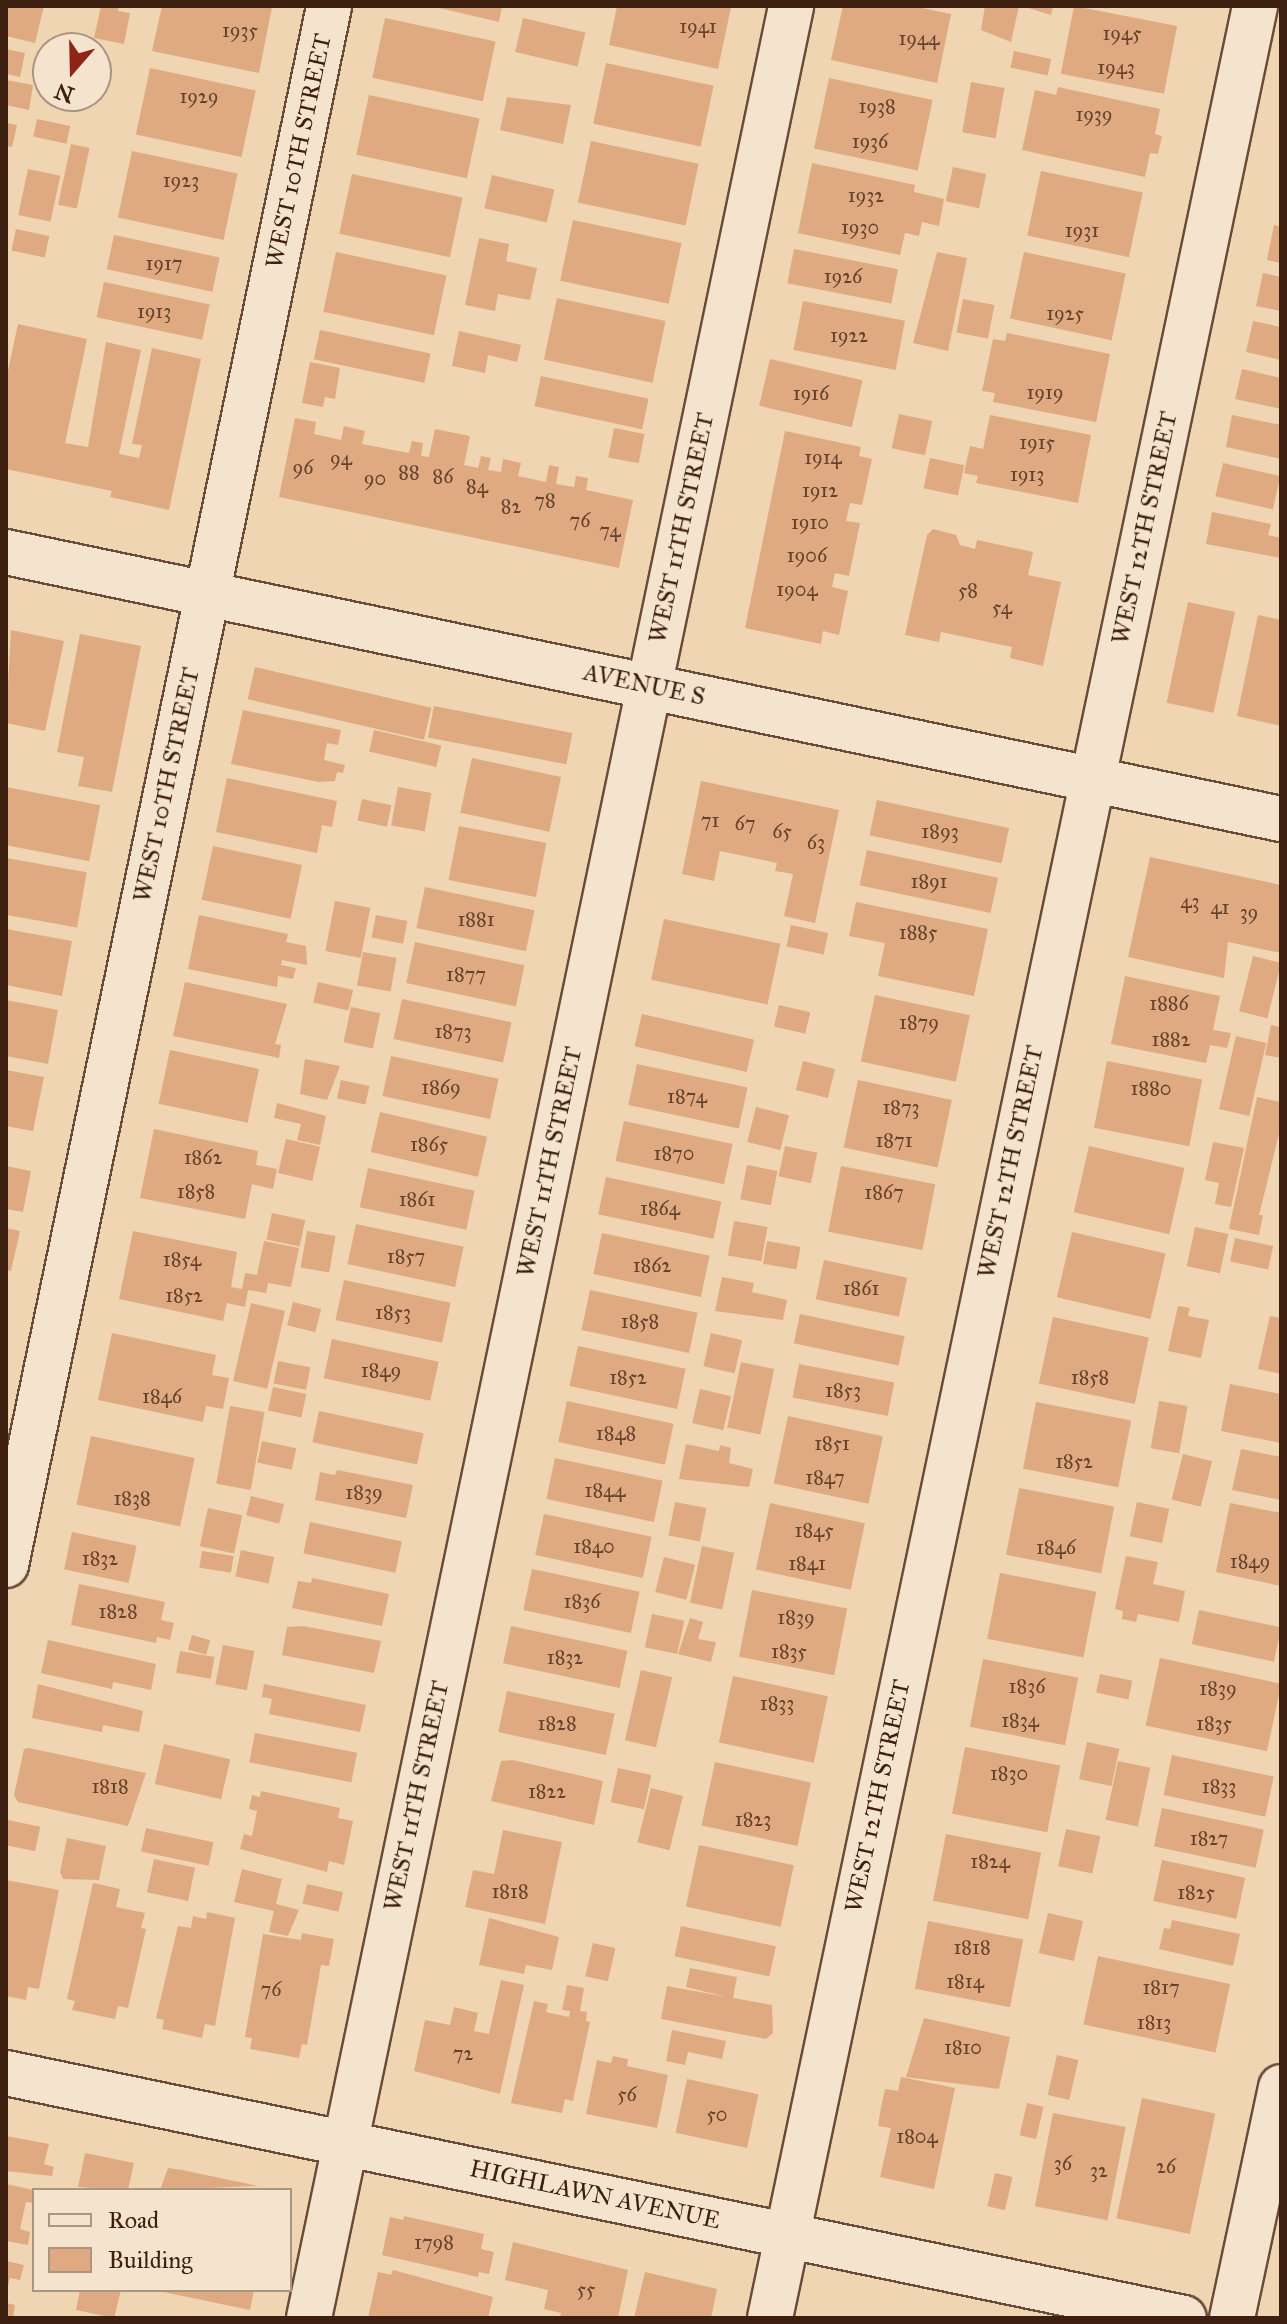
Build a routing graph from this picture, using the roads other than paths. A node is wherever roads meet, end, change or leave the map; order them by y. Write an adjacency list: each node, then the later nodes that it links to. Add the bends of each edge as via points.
1 (329, 6): 5 (street, WEST 10TH STREET)
2 (791, 6): 6 (street, WEST 11TH STREET)
3 (1255, 6): 7 (street, WEST 12TH STREET)
4 (6, 552): 5 (street, AVENUE S)
5 (207, 594): 6 (street, AVENUE S); 9 (street, WEST 10TH STREET)
6 (649, 687): 7 (street, AVENUE S); 12 (street, WEST 11TH STREET)
7 (1092, 779): 8 (street, AVENUE S); 13 (street, WEST 12TH STREET)
8 (1281, 819)
9 (6, 1565)
10 (6, 2073): 12 (street, HIGHLAWN AVENUE)
11 (1281, 2087): 17 (street)
12 (345, 2144): 13 (street, HIGHLAWN AVENUE); 14 (street, WEST 11TH STREET)
13 (786, 2235): 15 (street, WEST 12TH STREET); 16 (street, HIGHLAWN AVENUE)
14 (309, 2318)
15 (770, 2318)
16 (1184, 2318)
17 (1232, 2318)

